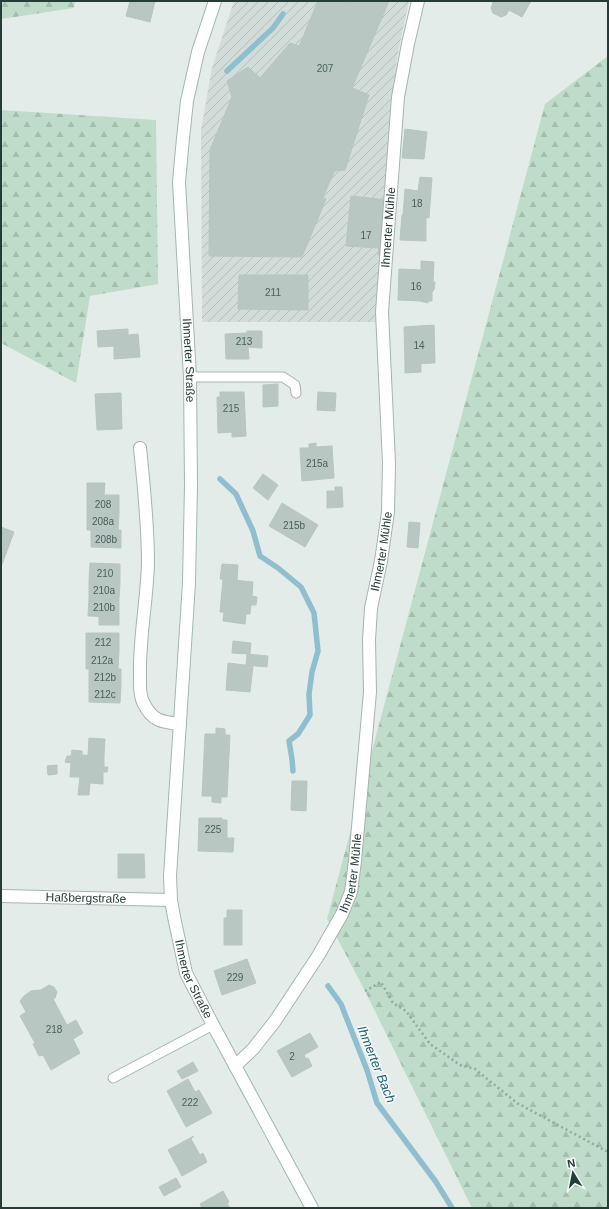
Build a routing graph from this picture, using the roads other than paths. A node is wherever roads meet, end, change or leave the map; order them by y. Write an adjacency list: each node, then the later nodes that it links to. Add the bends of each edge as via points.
1 (215, 1): 3 (street, Ihmerter Straße, via 198,52 187,101 179,182)
2 (418, 1): 10 (street, Ihmerter Mühle, via 398,97 382,312 389,462 388,512 382,561 371,608 370,692 351,892 342,914 318,956 275,1021 253,1049)
3 (190, 377): 4 (lane, via 283,377 295,385); 6 (street, Ihmerter Straße, via 189,583)
4 (296, 392)
5 (140, 448): 6 (street, via 148,564 139,656 140,692 143,702 154,717 162,722)
6 (180, 724): 8 (street, Ihmerter Straße, via 170,876)
7 (1, 896): 8 (street, Haßbergstraße)
8 (171, 900): 9 (street, Ihmerter Straße, via 186,973)
9 (213, 1026): 10 (street, Ihmerter Straße); 11 (lane)
10 (235, 1066): 12 (street, Ihmerter Straße)
11 (113, 1078)
12 (312, 1208)

